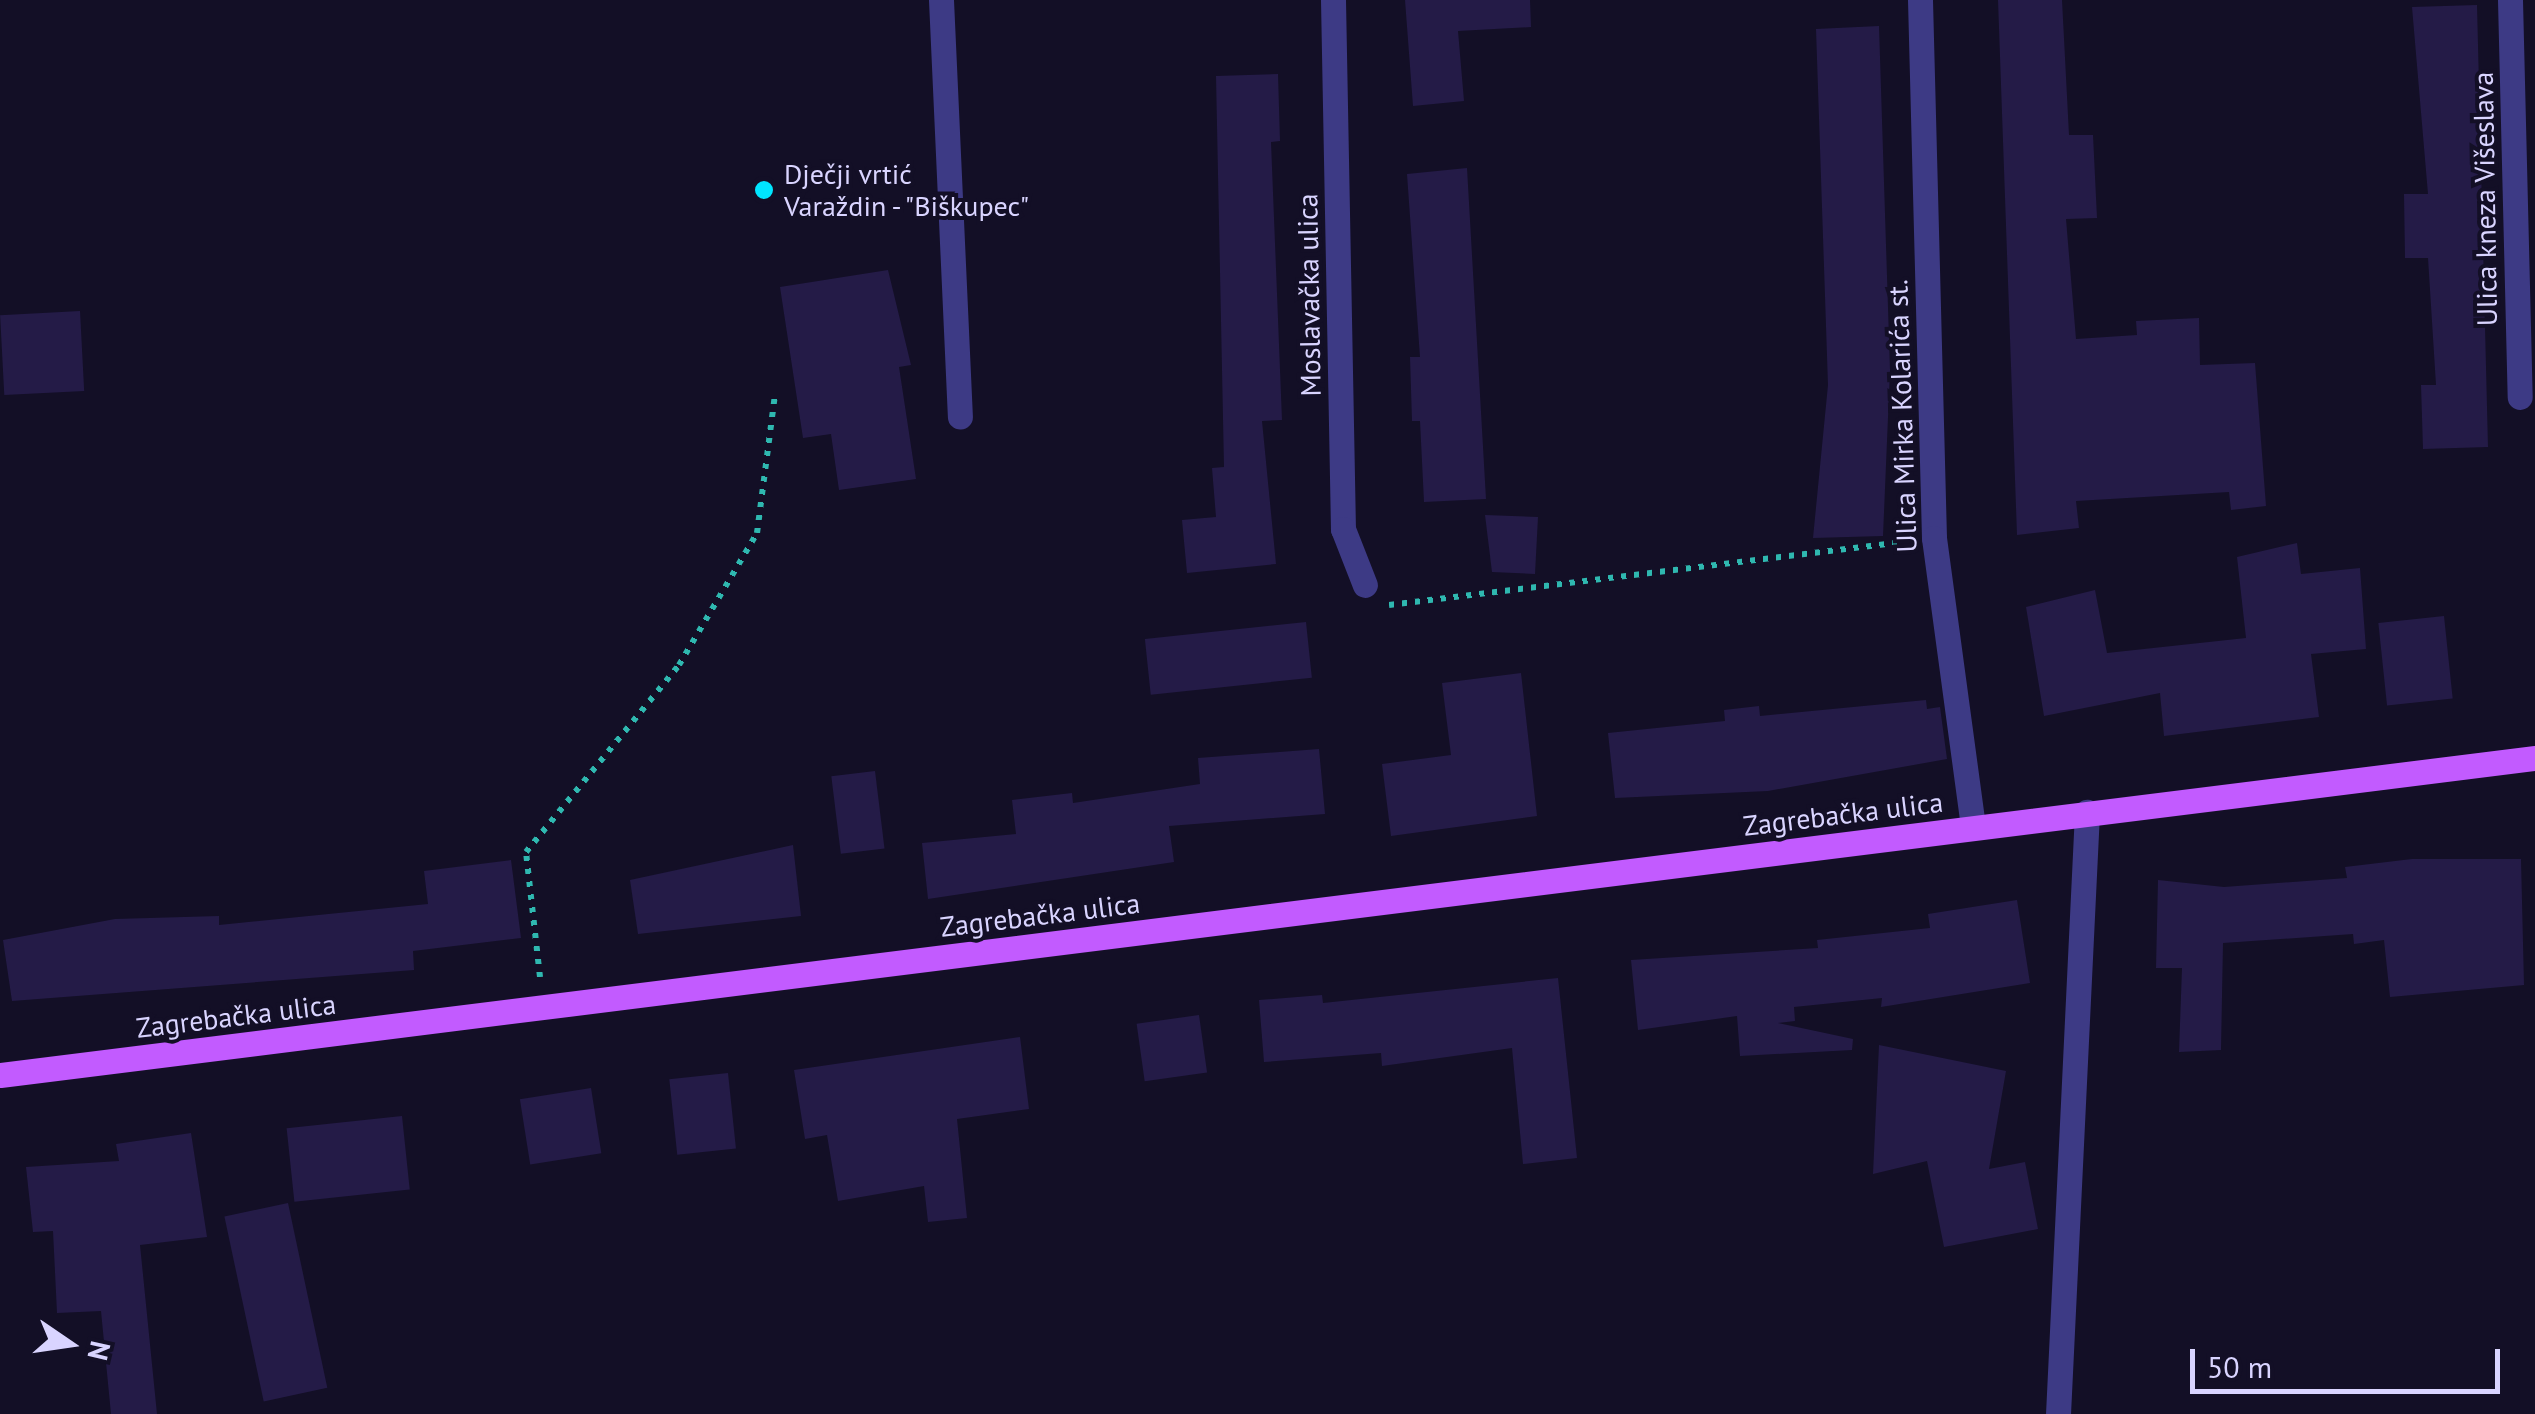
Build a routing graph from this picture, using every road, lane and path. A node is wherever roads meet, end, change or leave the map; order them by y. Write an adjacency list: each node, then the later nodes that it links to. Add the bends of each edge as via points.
1 (941, 0): 7 (street)
2 (1333, 0): 9 (street, Moslavačka ulica, via 1343,529)
3 (1920, 0): 8 (street, Ulica Mirka Kolarića st.)
4 (2510, 0): 6 (street, Ulica kneza Višeslava)
5 (775, 394): 13 (path, via 758,533 679,665 526,852)
6 (2520, 398)
7 (960, 417)
8 (1934, 538): 9 (path, via 1414,605 1379,605); 12 (street, Ulica Mirka Kolarića st.)
9 (1365, 585)
10 (2535, 758): 11 (main road, Zagrebačka ulica)
11 (2086, 812): 12 (main road, Zagrebačka ulica); 15 (street)
12 (1973, 828): 13 (main road, Zagrebačka ulica)
13 (544, 1008): 14 (main road, Zagrebačka ulica)
14 (0, 1075)
15 (2058, 1414)

